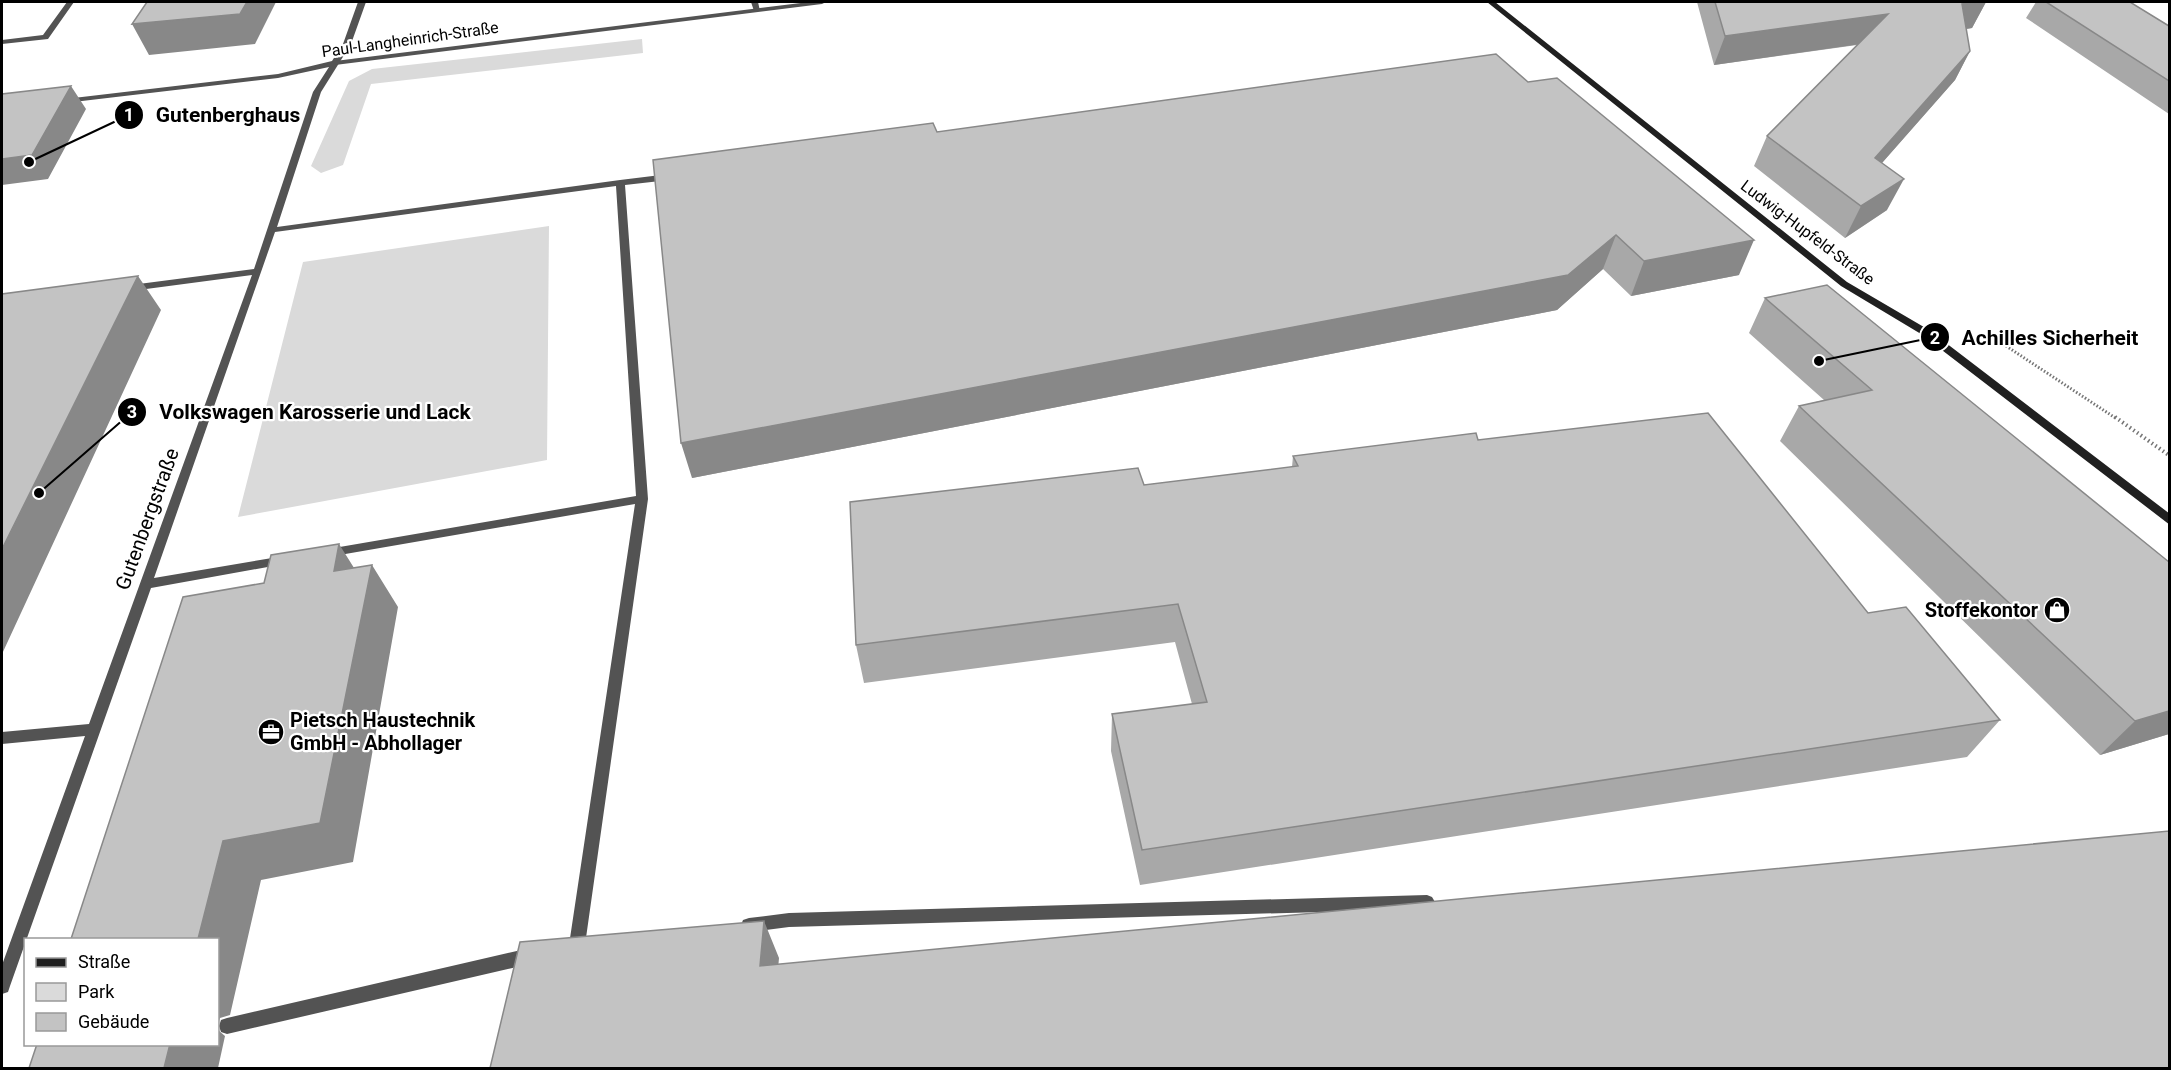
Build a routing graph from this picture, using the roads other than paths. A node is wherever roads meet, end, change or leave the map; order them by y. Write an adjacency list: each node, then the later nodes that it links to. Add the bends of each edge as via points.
1 (70, 2): 6 (street, via 45,37)
2 (362, 2): 7 (street, Gutenbergstraße, via 347,44)
3 (822, 2): 5 (street, Paul-Langheinrich-Straße)
4 (1491, 2): 15 (main road, Ludwig-Hupfeld-Straße, via 1844,284 1925,332)
5 (756, 5): 7 (street, Paul-Langheinrich-Straße)
6 (2, 42)
7 (335, 63): 8 (street, Paul-Langheinrich-Straße, via 278,76); 11 (street, Gutenbergstraße, via 317,92)
8 (59, 102)
9 (673, 177): 10 (street)
10 (620, 183): 11 (street); 14 (street)
11 (272, 230): 12 (street, Gutenbergstraße)
12 (258, 271): 13 (street); 18 (street, Gutenbergstraße)
13 (124, 289)
14 (642, 499): 16 (street); 23 (street)
15 (2169, 521)
16 (311, 556)
17 (300, 558): 18 (street)
18 (146, 584): 19 (street, Gutenbergstraße)
19 (94, 729): 20 (street); 25 (street, Gutenbergstraße)
20 (2, 738)
21 (1442, 901): 22 (street, via 789,920)
22 (730, 927)
23 (577, 946)
24 (542, 953): 26 (street)
25 (2, 986)
26 (227, 1026)

